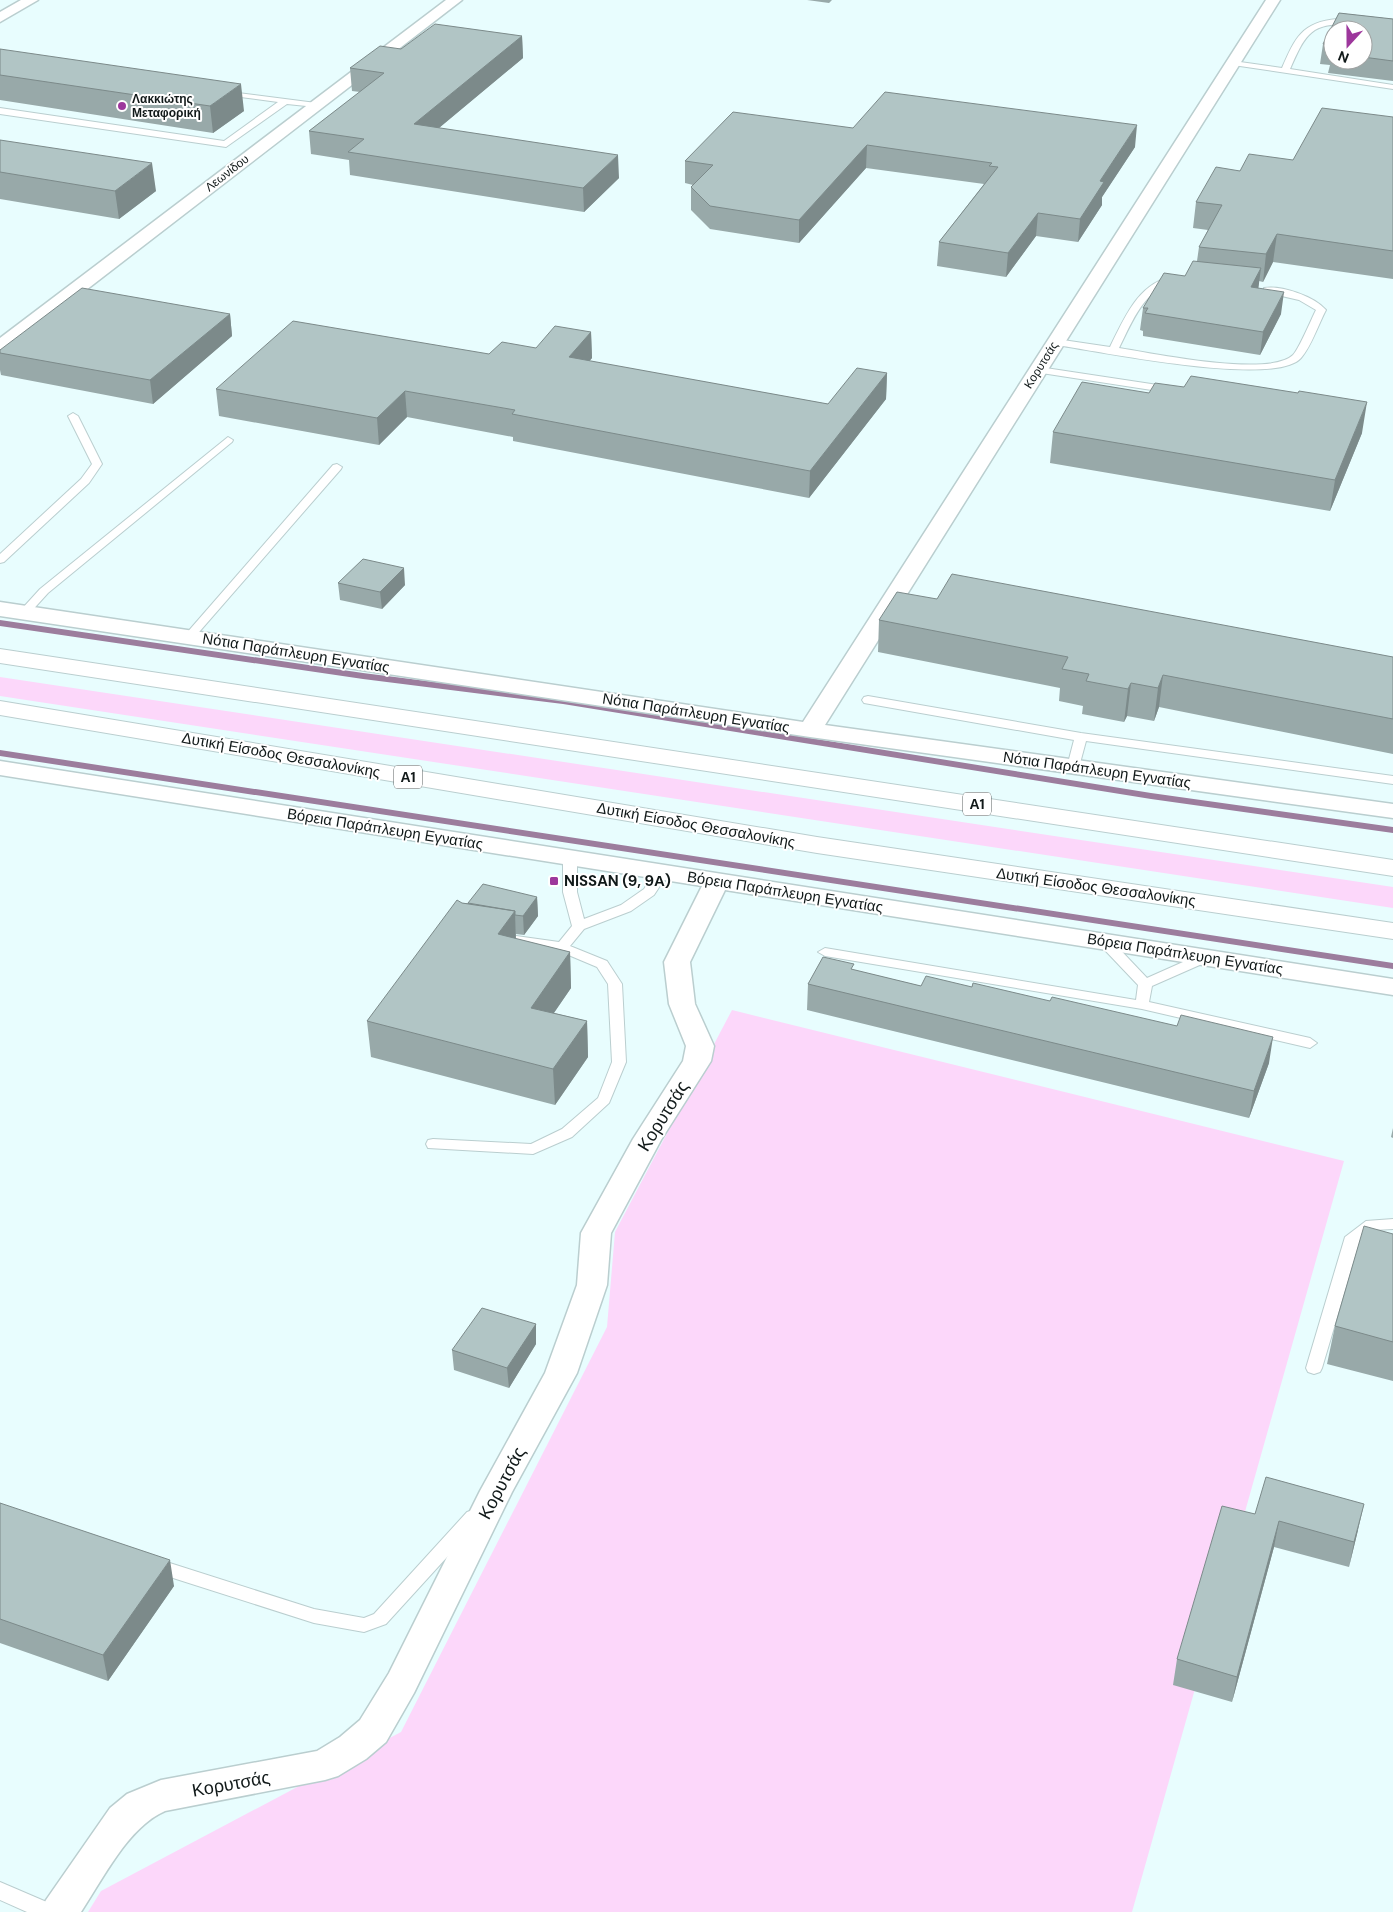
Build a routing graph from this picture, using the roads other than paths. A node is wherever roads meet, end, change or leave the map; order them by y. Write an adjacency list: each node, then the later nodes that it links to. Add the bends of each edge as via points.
1 (30, 0): 4 (street)
2 (455, 0): 11 (street, Λεωνίδου)
3 (1273, 0): 6 (street, Κορυτσάς)
4 (0, 18)
5 (1323, 23): 7 (lane, via 1302,34)
6 (1233, 63): 7 (lane); 15 (street, Κορυτσάς)
7 (1285, 72): 8 (lane)
8 (1393, 87)
9 (216, 92): 10 (lane)
10 (284, 102): 11 (lane); 12 (lane, via 226,144)
11 (316, 105): 16 (street, Λεωνίδου)
12 (0, 111)
13 (1189, 279): 17 (lane, via 1164,279 1146,290)
14 (1260, 289): 17 (lane, via 1304,298 1321,310 1297,357 1279,366 1226,367)
15 (1056, 342): 17 (lane); 18 (street, Κορυτσάς)
16 (0, 347)
17 (1113, 350)
18 (1038, 370): 19 (lane); 30 (street, Κορυτσάς)
19 (1186, 393)
20 (73, 416): 23 (lane, via 98,464 85,481)
21 (228, 440): 25 (lane, via 44,591)
22 (337, 468): 26 (lane)
23 (0, 560)
24 (0, 609): 25 (street, Νότια Παράπλευρη Εγνατίας)
25 (24, 613): 26 (street, Νότια Παράπλευρη Εγνατίας)
26 (189, 637): 30 (street, Νότια Παράπλευρη Εγνατίας)
27 (0, 656): 37 (highway, Α1)
28 (868, 700): 31 (lane)
29 (0, 708): 41 (highway, Δυτική Είσοδος Θεσσαλονίκης / Α1, via 817,845)
30 (810, 730): 32 (street, Νότια Παράπλευρη Εγνατίας)
31 (1082, 737): 32 (lane); 34 (lane)
32 (1073, 767): 35 (street, Νότια Παράπλευρη Εγνατίας)
33 (0, 768): 36 (street, Βόρεια Παράπλευρη Εγνατίας)
34 (1393, 780)
35 (1393, 811)
36 (570, 858): 38 (street, Βόρεια Παράπλευρη Εγνατίας); 40 (lane, via 570,892)
37 (1393, 868)
38 (662, 872): 39 (street, Βόρεια Παράπλευρη Εγνατίας); 40 (lane, via 649,892 626,908)
39 (717, 881): 43 (street, Βόρεια Παράπλευρη Εγνατίας); 54 (street, Κορυτσάς, via 677,962 682,1004 700,1046 697,1061 647,1139 596,1233 592,1284 561,1373)
40 (579, 926): 44 (lane)
41 (1393, 931)
42 (494, 936): 44 (lane)
43 (1106, 942): 46 (street, Βόρεια Παράπλευρη Εγνατίας); 47 (lane)
44 (562, 947): 51 (lane, via 602,964 615,984 619,1062 604,1100 567,1133 533,1149)
45 (825, 952): 49 (lane)
46 (1206, 957): 47 (lane); 48 (street, Βόρεια Παράπλευρη Εγνατίας)
47 (1145, 984): 49 (lane)
48 (1393, 986)
49 (1142, 1005): 50 (lane)
50 (1310, 1043)
51 (433, 1144)
52 (1393, 1224): 53 (lane, via 1371,1225 1353,1237)
53 (1314, 1368)
54 (496, 1491): 55 (lane, via 380,1619 364,1625 314,1616); 58 (street, Κορυτσάς, via 402,1682 373,1731 325,1765 160,1796 140,1805 123,1819)
55 (133, 1559)
56 (0, 1891): 57 (lane)
57 (49, 1912)
58 (59, 1912)

